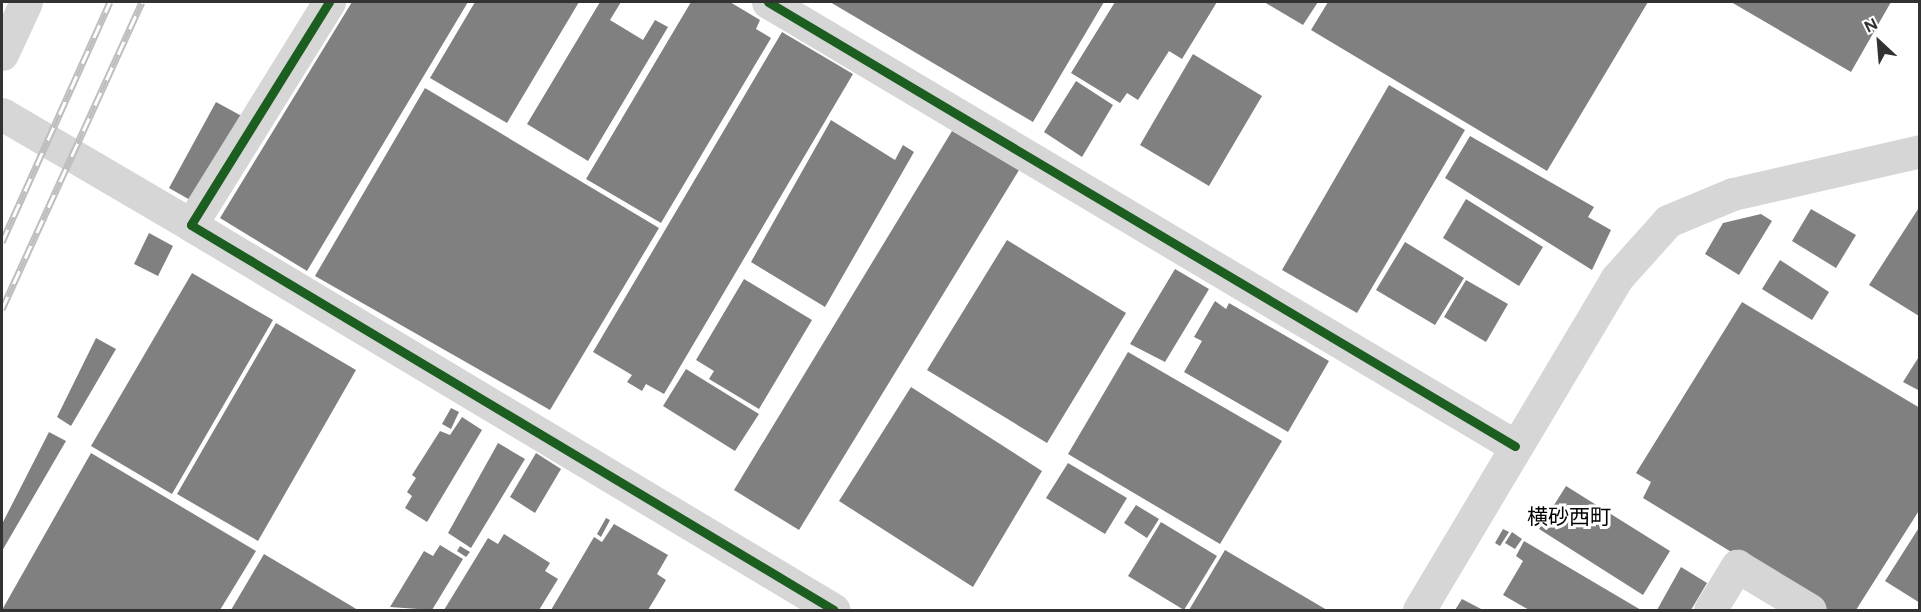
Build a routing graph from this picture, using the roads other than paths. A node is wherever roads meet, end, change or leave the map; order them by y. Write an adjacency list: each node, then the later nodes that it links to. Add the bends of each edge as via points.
1 (26, 2): 4 (street)
2 (329, 2): 7 (street)
3 (768, 2): 8 (street)
4 (2, 54)
5 (2, 114): 7 (street)
6 (1920, 151): 8 (street, via 1733,194 1668,220 1616,279)
7 (191, 225): 9 (street)
8 (1515, 446): 10 (street)
9 (834, 610)
10 (1419, 610)
11 (1710, 610): 12 (street, via 1737,566)
12 (1810, 610)

